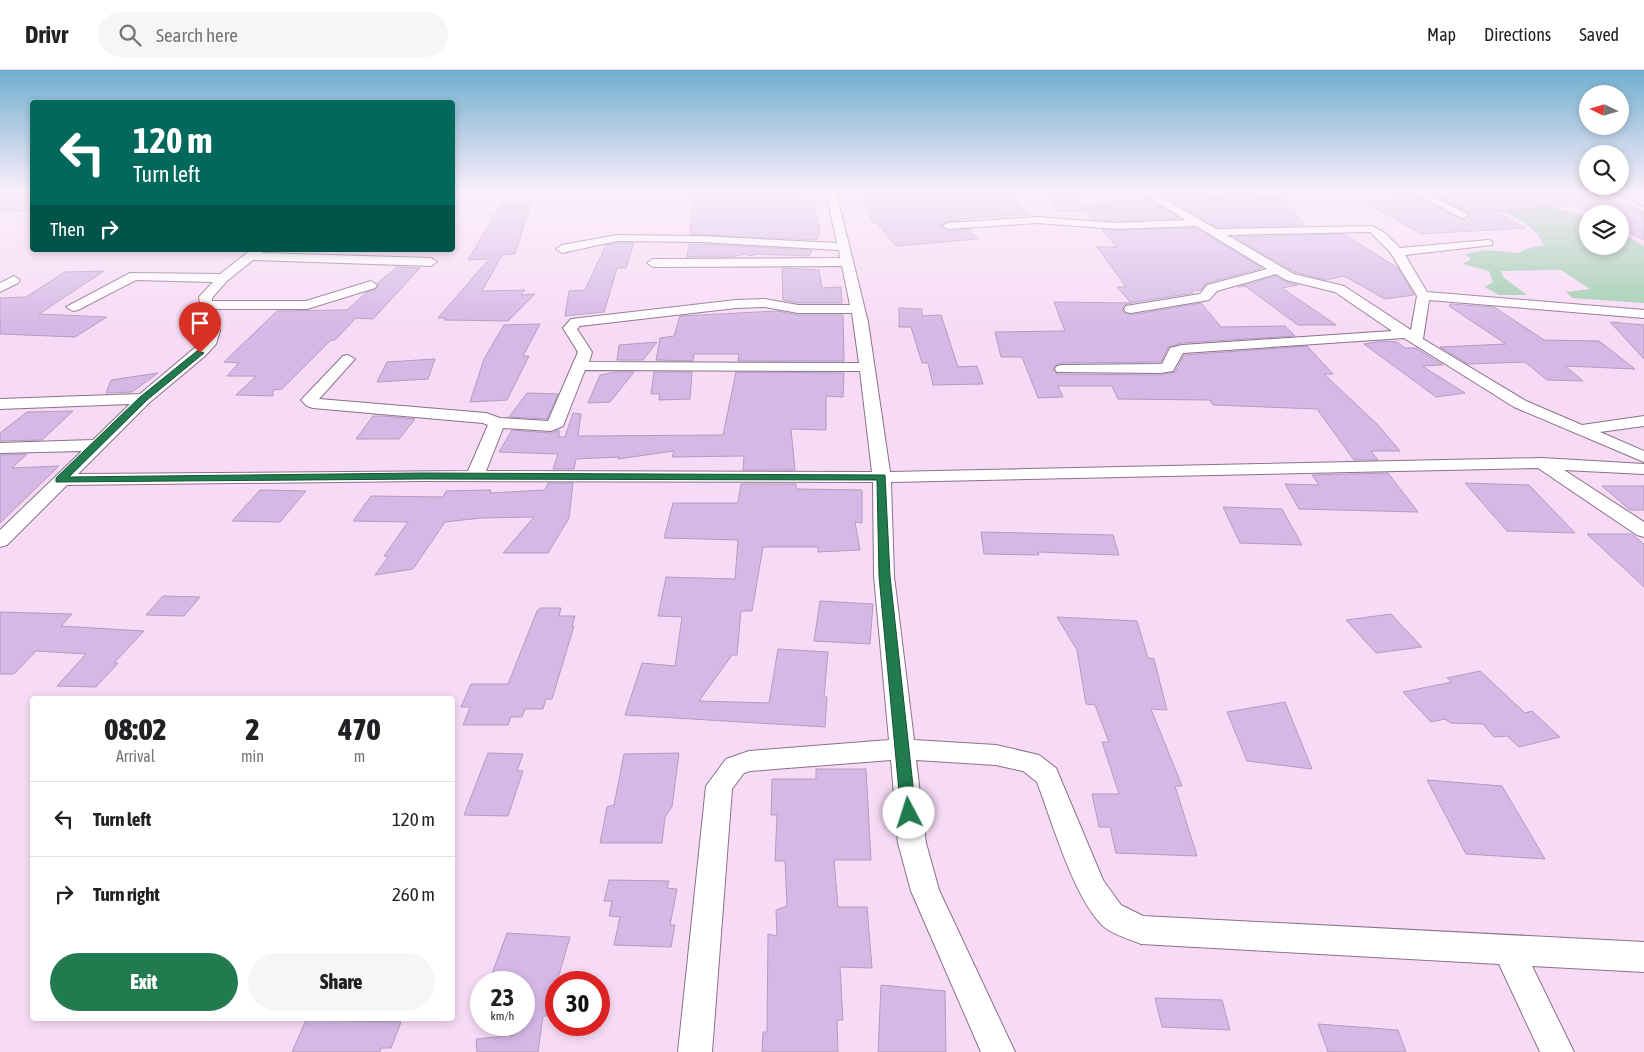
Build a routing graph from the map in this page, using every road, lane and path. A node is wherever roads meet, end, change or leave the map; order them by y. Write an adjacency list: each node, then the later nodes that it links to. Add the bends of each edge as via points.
1 (841, 238): 8 (street)
2 (1224, 238): 11 (street)
3 (1383, 238): 6 (street)
4 (1488, 243): 6 (street)
5 (562, 249): 8 (street, via 617,238 701,239)
6 (1396, 252): 16 (street)
7 (254, 253): 9 (street); 12 (street)
8 (845, 254): 10 (street); 19 (street)
9 (431, 262)
10 (653, 263)
11 (1276, 270): 20 (street, via 1212,288 1204,298); 22 (street, via 1297,279 1339,289)
12 (223, 278): 17 (street, via 205,297); 18 (street, via 134,276)
13 (14, 280): 15 (street)
14 (371, 285): 17 (street, via 307,305)
15 (0, 288)
16 (1423, 296): 21 (street); 22 (street)
17 (207, 305): 27 (street, via 213,331 211,341)
18 (73, 307)
19 (858, 309): 24 (street, via 748,303 582,321 570,328 584,350); 25 (street)
20 (1131, 309)
21 (1644, 314)
22 (1412, 337): 26 (street, via 1182,349 1175,350 1168,368); 31 (street, via 1494,390)
23 (348, 359): 30 (street, via 309,400 313,403 486,418)
24 (580, 366): 25 (street); 30 (street, via 555,425)
25 (867, 367): 38 (street)
26 (1062, 369)
27 (144, 398): 28 (street); 32 (street)
28 (0, 404)
29 (1644, 421): 31 (street)
30 (497, 423): 37 (street)
31 (1579, 430): 34 (street)
32 (96, 445): 33 (street); 39 (street)
33 (0, 448)
34 (1644, 458)
35 (1542, 463): 36 (street); 38 (street); 40 (street)
36 (1644, 468)
37 (475, 476): 38 (street); 39 (street)
38 (882, 477): 42 (street, via 884,576)
39 (60, 480): 41 (street)
40 (1644, 531)
41 (0, 541)
42 (902, 749): 43 (street, via 996,754 1030,762 1047,776 1092,888 1111,914 1141,930); 45 (street, via 749,761 727,774 719,786); 46 (street, via 912,843 925,891)
43 (1508, 950): 44 (street); 47 (street)
44 (1644, 957)
45 (695, 1052)
46 (998, 1052)
47 (1557, 1052)

